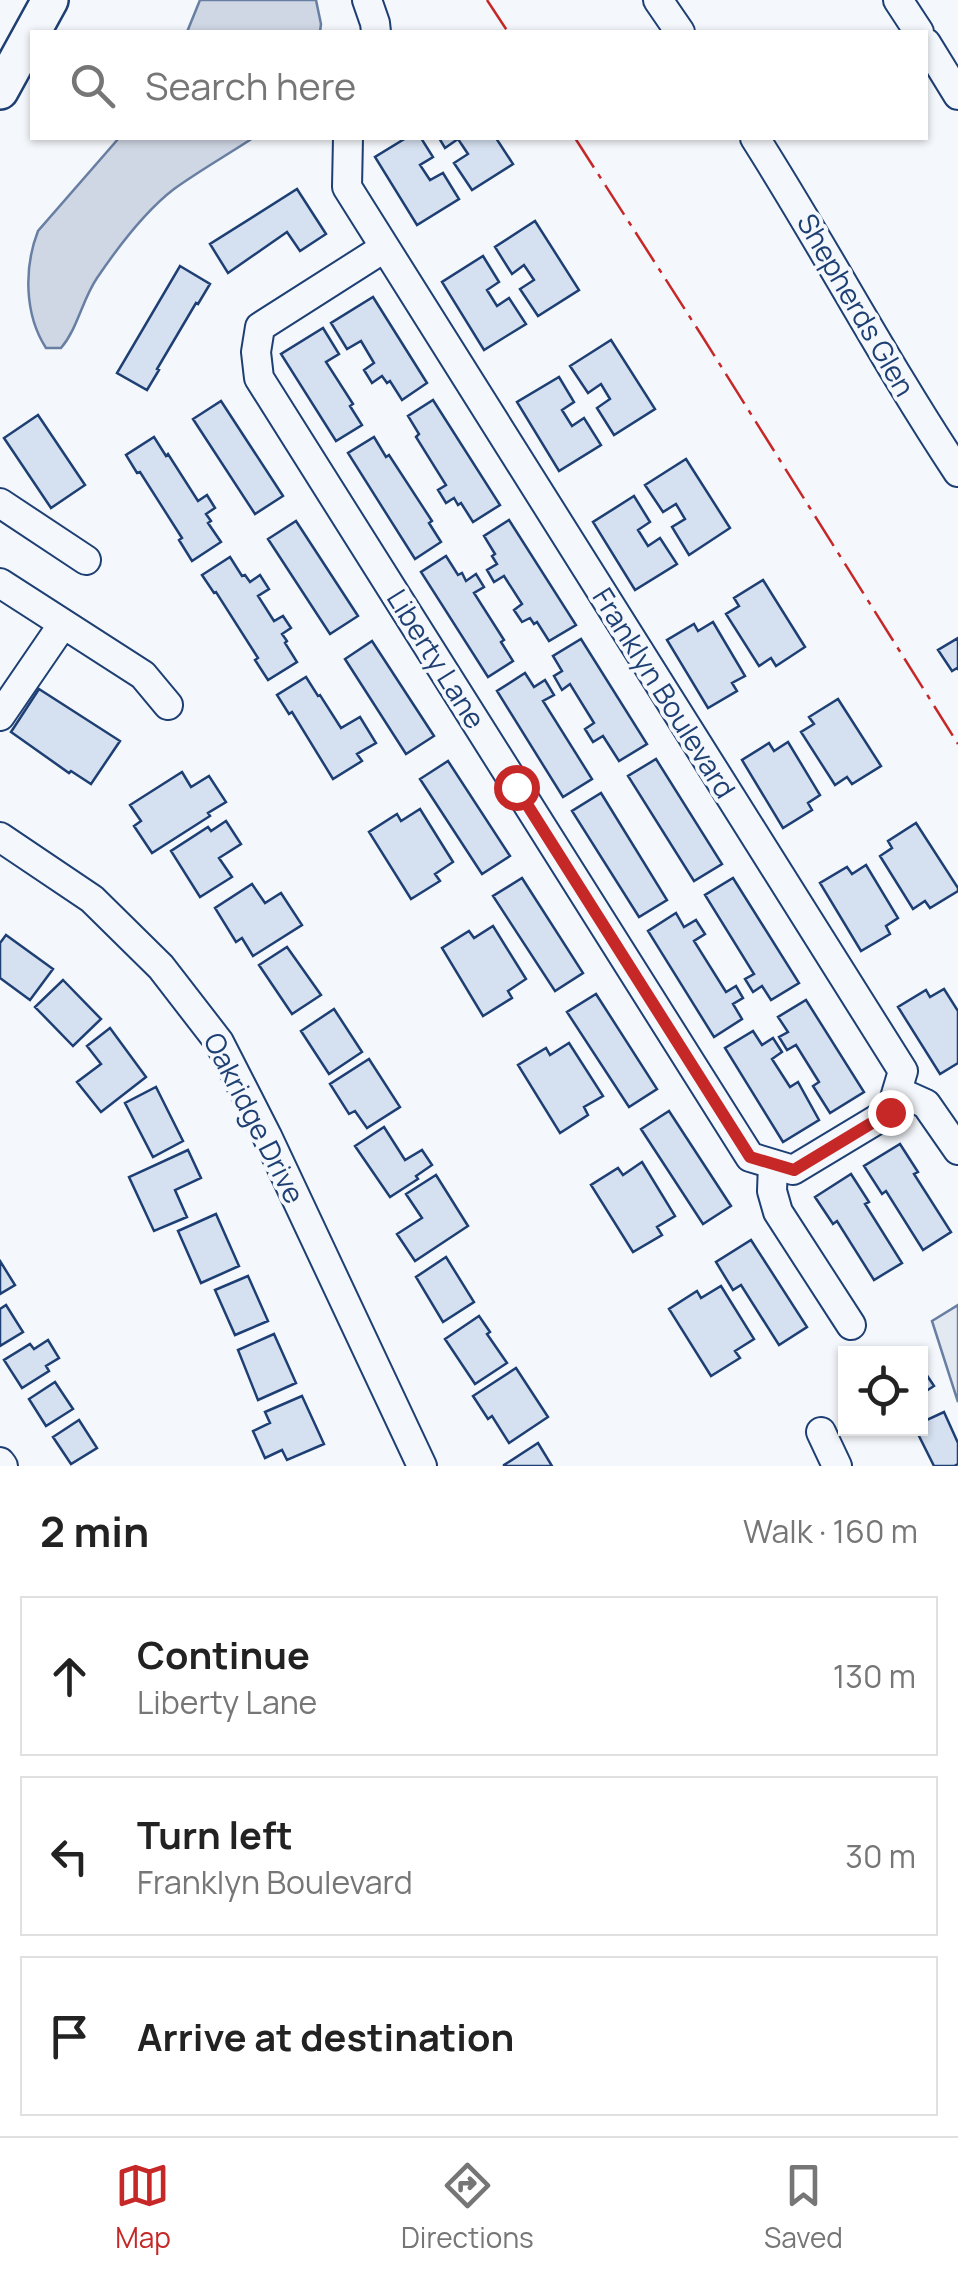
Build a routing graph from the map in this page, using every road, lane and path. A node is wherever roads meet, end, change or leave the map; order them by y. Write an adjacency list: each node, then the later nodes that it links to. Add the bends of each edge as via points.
1 (50, 0): 5 (main road)
2 (367, 0): 6 (street)
3 (658, 0): 7 (street)
4 (898, 0): 8 (street)
5 (34, 30)
6 (376, 30)
7 (679, 30)
8 (917, 30)
9 (30, 36): 11 (main road)
10 (928, 47): 12 (street)
11 (0, 91)
12 (958, 95)
13 (347, 140): 15 (street, Franklyn Boulevard, via 346,187)
14 (756, 140): 16 (street, Shepherds Glen)
15 (384, 248): 24 (street, Franklyn Boulevard, via 903,1071); 26 (street, Liberty Lane, via 260,327 258,378)
16 (958, 472)
17 (0, 503): 18 (street)
18 (86, 560)
19 (0, 583): 20 (street)
20 (62, 624): 21 (street, via 143,676); 22 (street)
21 (168, 705)
22 (0, 716)
23 (0, 837): 29 (street, Oakridge Drive, via 92,899 161,967 219,1042)
24 (897, 1091): 25 (street, via 926,1104); 26 (street, via 890,1112 794,1170)
25 (958, 1150)
26 (762, 1160): 27 (street, via 774,1202)
27 (850, 1325)
28 (821, 1432): 30 (street)
29 (422, 1466)
30 (837, 1466)

